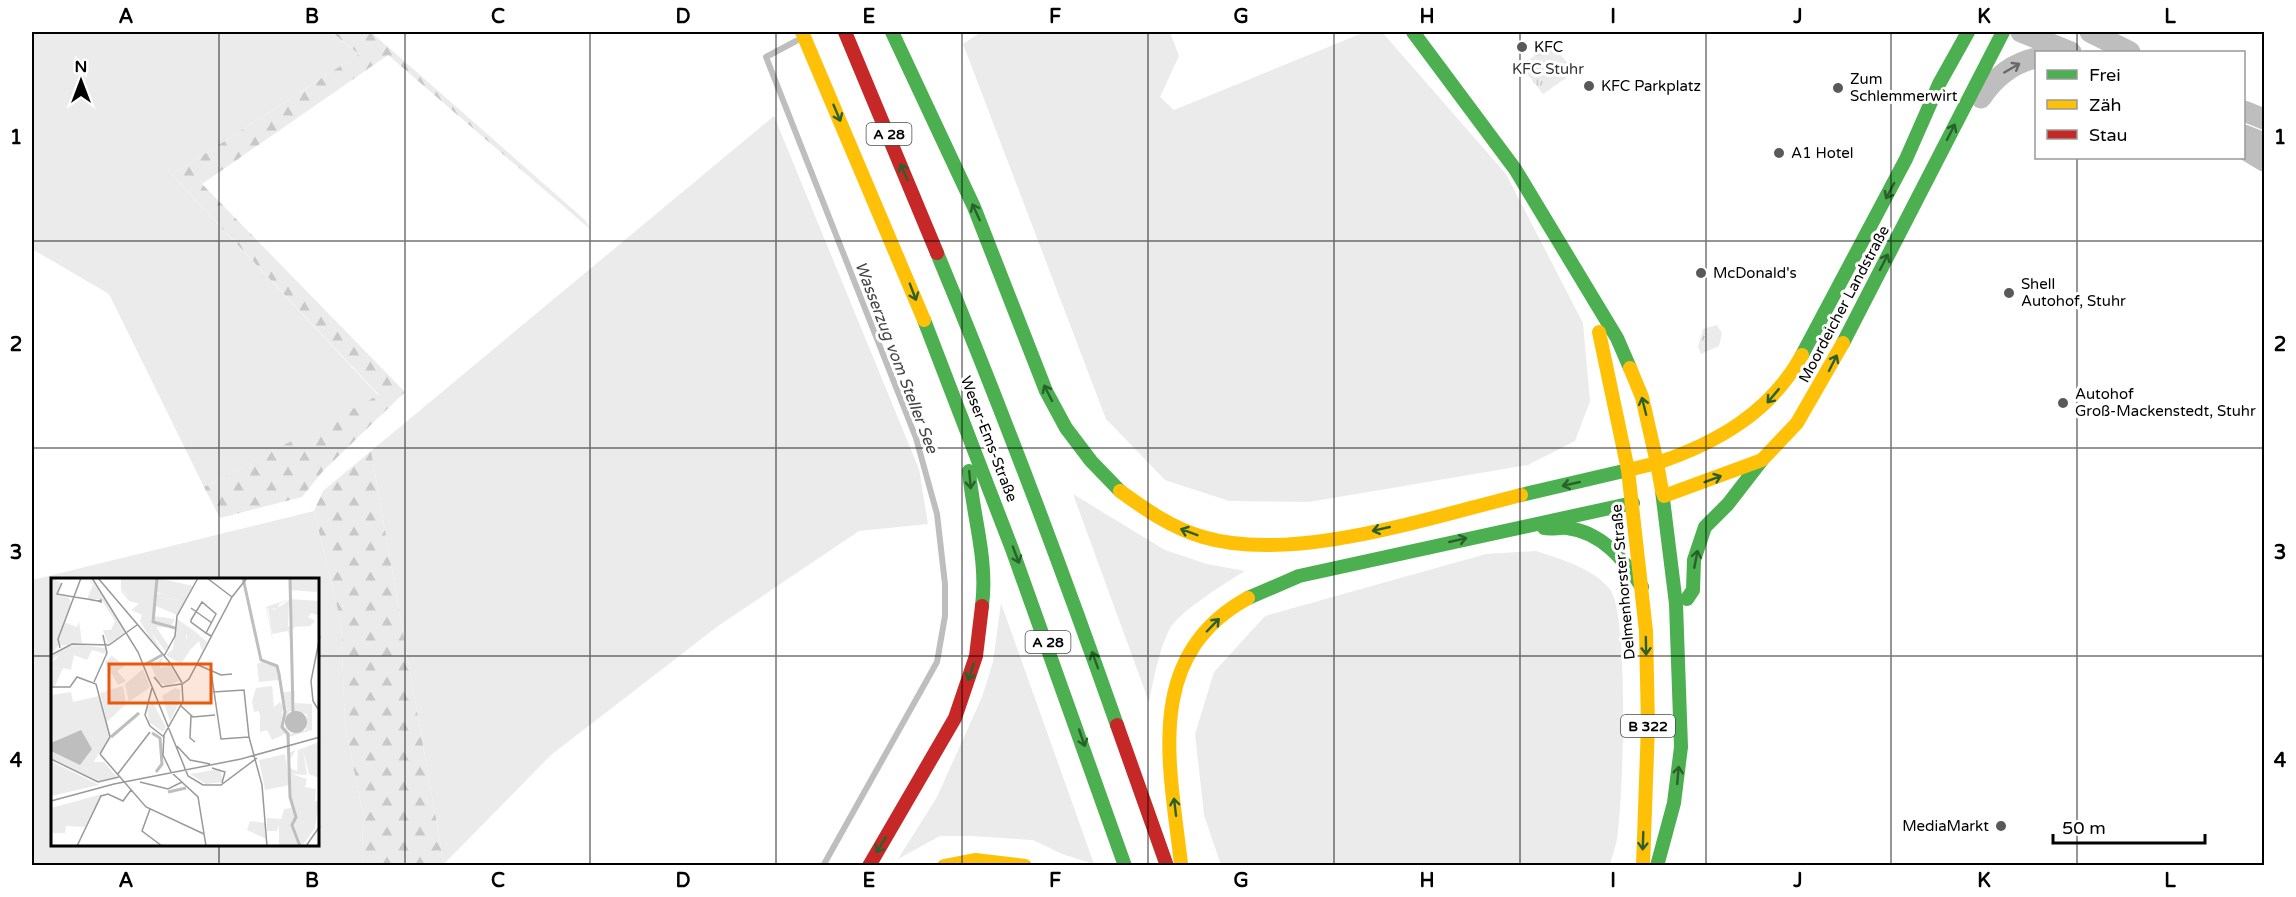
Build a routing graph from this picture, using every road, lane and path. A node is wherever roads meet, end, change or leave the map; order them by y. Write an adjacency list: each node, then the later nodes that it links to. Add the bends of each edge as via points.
1 (802, 32): 20 (main road, Weser-Ems-Straße / A 28, one-way to 20, via 904,269)
2 (892, 32): 23 (main road, Moordeicher Landstraße, one-way to 2, via 1313,543 1249,545 1204,538 1169,525 1108,482 1068,434 1036,369 983,230)
3 (1413, 32): 19 (main road, Delmenhorster Straße, via 1515,169)
4 (1968, 32): 22 (main road, Moordeicher Landstraße, one-way to 22, via 1939,84 1906,159 1792,373 1768,403 1714,442)
5 (2003, 32): 12 (main road, Moordeicher Landstraße)
6 (2021, 32): 9 (street)
7 (2090, 32): 10 (street)
8 (847, 37): 32 (main road, Weser-Ems-Straße / A 28, one-way to 8, via 1067,584 981,360)
9 (2066, 51)
10 (2128, 51)
11 (2035, 58): 12 (street, one-way to 11, via 1977,104 1995,77)
12 (1962, 111): 21 (main road, Moordeicher Landstraße, one-way to 12, via 1797,423 1828,373)
13 (2245, 111): 14 (street)
14 (2265, 119)
15 (2245, 135): 16 (street)
16 (2265, 143)
17 (2245, 150): 18 (street)
18 (2265, 160)
19 (1592, 299): 22 (main road, Delmenhorster Straße, one-way to 19, via 1642,397 1617,339); 23 (main road, Delmenhorster Straße)
20 (964, 422): 28 (main road, one-way to 28, via 985,586 976,656 955,718); 31 (main road, Weser-Ems-Straße / A 28, one-way to 31, via 1052,652)
21 (1762, 460): 24 (main road, Moordeicher Landstraße, one-way to 21); 27 (main road, one-way to 21, via 1693,590 1694,560 1705,527)
22 (1657, 463): 23 (main road, Moordeicher Landstraße); 24 (main road, B 322)
23 (1628, 470): 24 (main road, Delmenhorster Straße / B 322)
24 (1648, 500): 25 (main road, Moordeicher Landstraße); 26 (main road, Delmenhorster Straße / B 322); 27 (main road, B 322)
25 (1534, 523): 26 (main road, via 1549,530 1568,528 1604,541); 33 (main road, Moordeicher Landstraße, one-way to 25, via 1168,763 1169,712 1186,662 1213,624 1232,607 1299,576)
26 (1642, 588): 34 (main road, Delmenhorster Straße / B 322, one-way to 34, via 1648,725)
27 (1678, 614): 35 (main road, B 322, one-way to 27, via 1679,779)
28 (869, 866)
29 (944, 866): 30 (main road, via 975,860)
30 (1025, 866)
31 (1125, 866)
32 (1167, 866)
33 (1181, 866)
34 (1643, 866)
35 (1657, 866)

